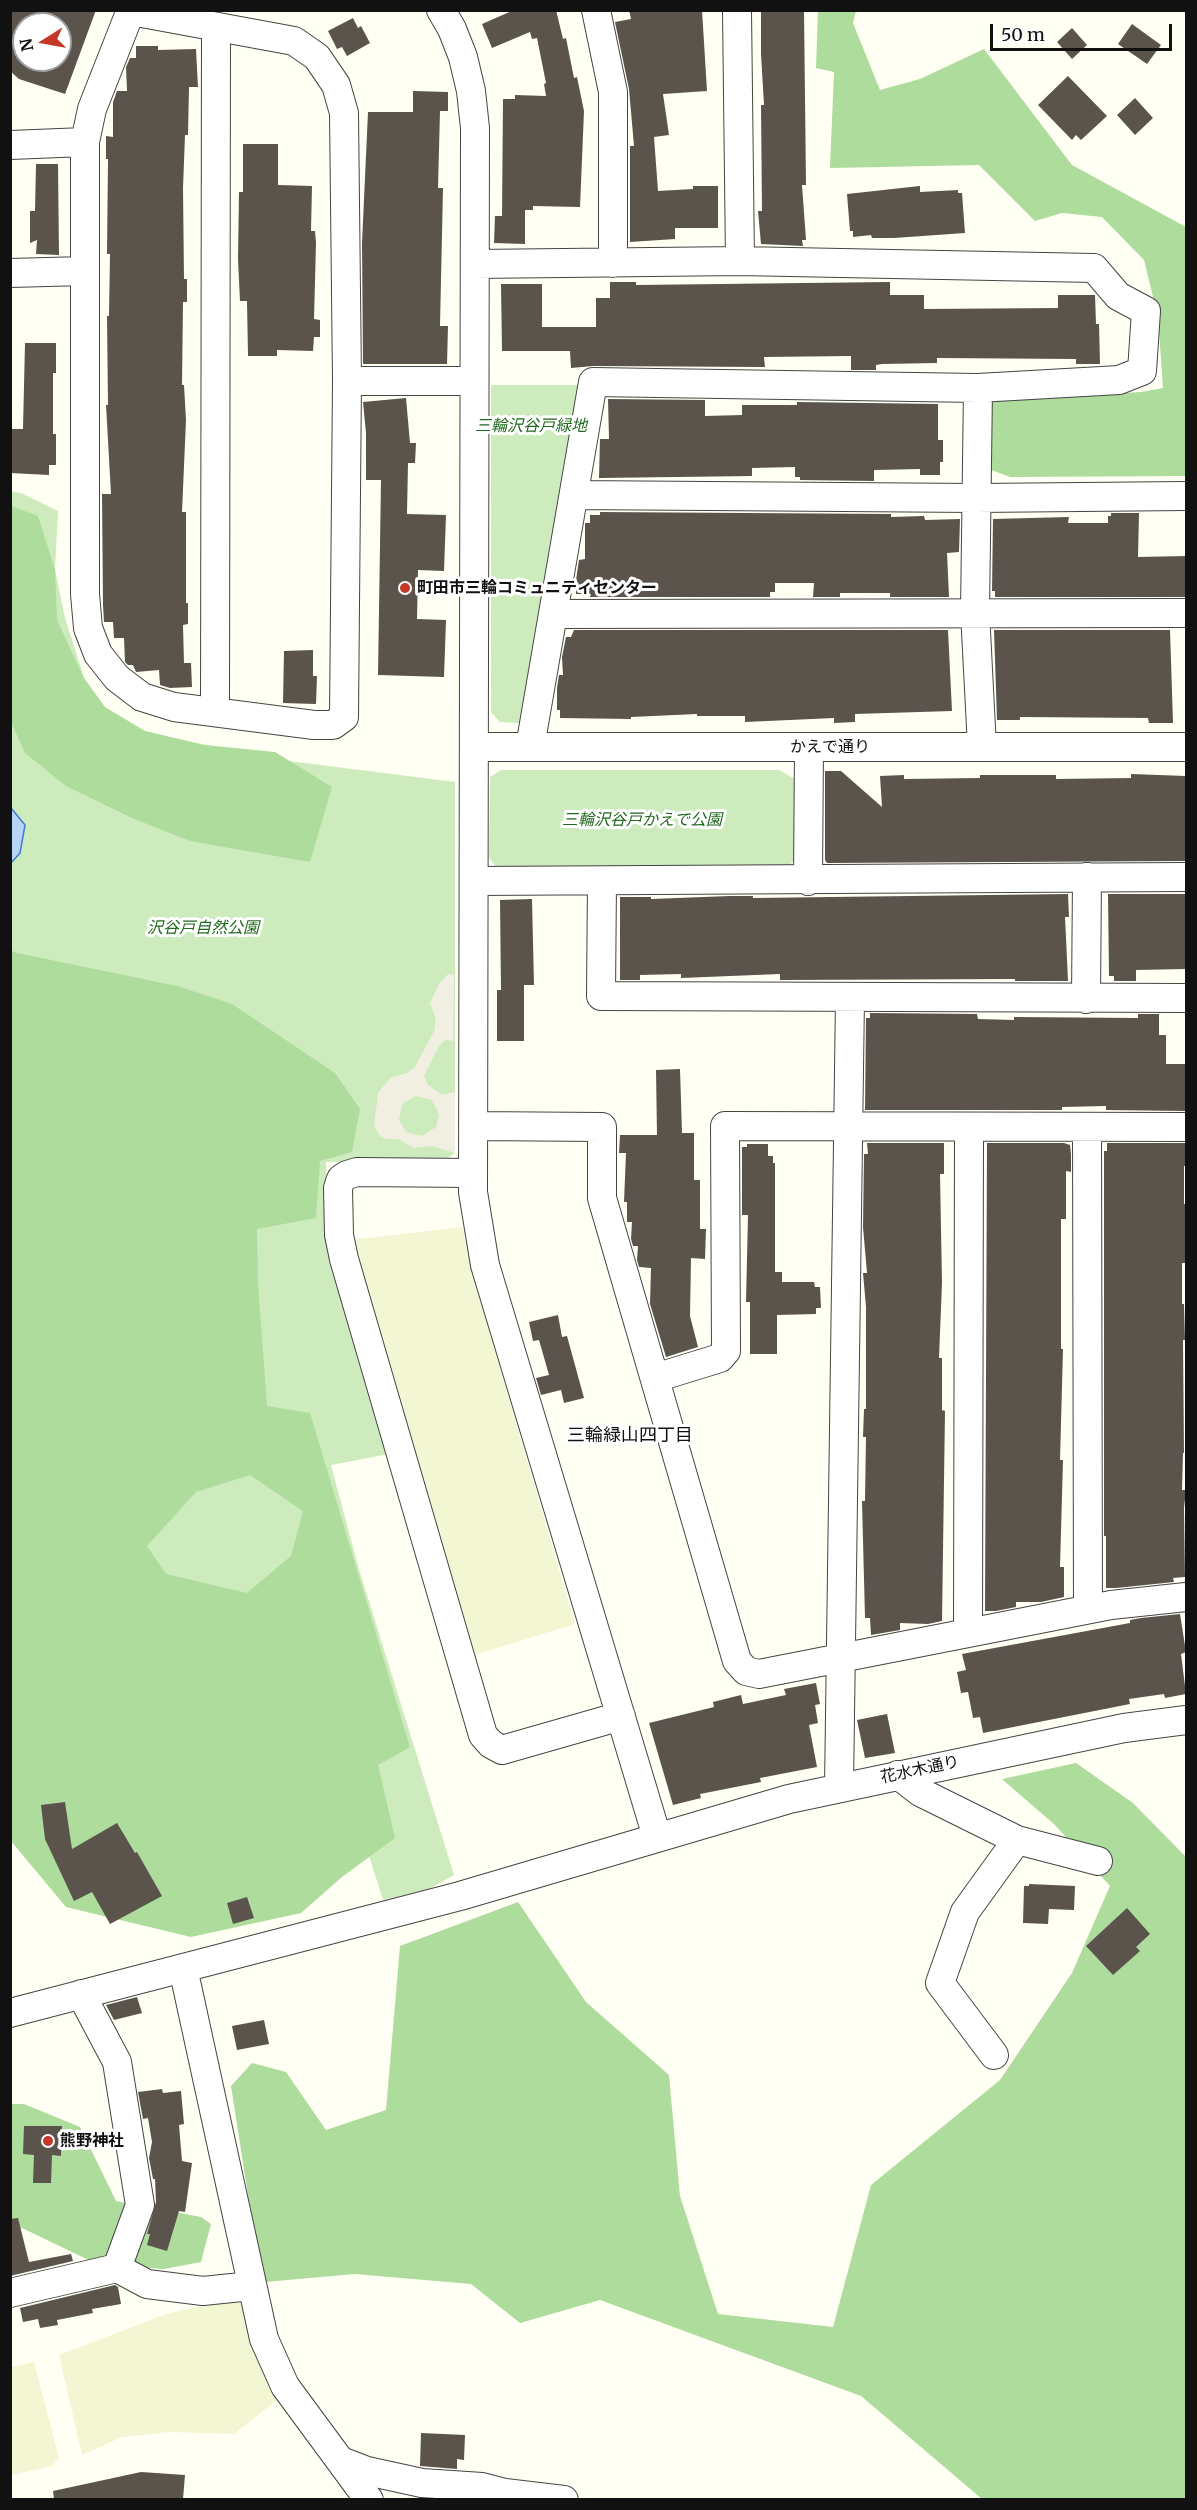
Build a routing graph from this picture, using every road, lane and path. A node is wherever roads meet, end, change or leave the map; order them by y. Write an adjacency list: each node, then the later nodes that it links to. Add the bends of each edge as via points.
1 (441, 10): 10 (street, via 463,57 471,91 475,128)
2 (596, 10): 9 (street, via 613,92)
3 (737, 10): 8 (street)
4 (131, 11): 5 (street); 6 (street, via 92,109)
5 (216, 27): 13 (street, via 294,41 317,57 336,85 344,113); 22 (street)
6 (85, 142): 7 (street); 11 (street)
7 (10, 145)
8 (740, 261): 9 (street); 15 (street, via 1094,268 1118,296 1146,311 1142,371 1119,380)
9 (613, 263): 10 (street)
10 (475, 264): 14 (street)
11 (84, 271): 12 (street); 22 (street, via 88,628 98,654 117,678 142,697 174,707)
12 (10, 273)
13 (347, 381): 14 (street); 22 (street, via 344,717 333,724 314,725)
14 (474, 381): 23 (street)
15 (978, 388): 16 (street, via 593,382); 18 (street)
16 (574, 495): 18 (street); 21 (street)
17 (1186, 496): 18 (street)
18 (976, 498): 19 (street)
19 (975, 612): 20 (street); 21 (street); 26 (street)
20 (1186, 613)
21 (553, 614): 24 (street)
22 (215, 711)
23 (474, 747): 24 (street, かえで通り); 31 (street)
24 (530, 747): 25 (street, かえで通り)
25 (809, 747): 26 (street, かえで通り); 30 (street)
26 (982, 747): 27 (street, かえで通り)
27 (1186, 747)
28 (1087, 877): 29 (street); 30 (street); 35 (street)
29 (1186, 877)
30 (808, 880): 32 (street)
31 (474, 881): 32 (street); 36 (street)
32 (602, 881): 33 (street, via 601,996)
33 (850, 998): 35 (street); 37 (street)
34 (1186, 998): 35 (street)
35 (1086, 999)
36 (473, 1126): 41 (street); 42 (street, via 602,1127 602,1198)
37 (848, 1126): 38 (street); 42 (street, via 725,1126 726,1351 720,1358); 46 (street)
38 (969, 1127): 39 (street); 45 (street)
39 (1087, 1127): 40 (street); 44 (street)
40 (1186, 1127)
41 (472, 1173): 47 (street, via 485,1265); 47 (street, via 357,1172 341,1179 339,1235 344,1259 483,1735 502,1750)
42 (655, 1378): 46 (street, via 737,1661 746,1671 759,1674)
43 (1186, 1597): 44 (street)
44 (1088, 1610): 45 (street)
45 (968, 1632): 46 (street)
46 (841, 1657): 50 (street)
47 (621, 1716): 51 (street)
48 (1186, 1720): 49 (street, 花水木通り, via 1124,1728)
49 (898, 1775): 50 (street, 花水木通り); 52 (street, via 920,1792)
50 (839, 1787): 51 (street, 花水木通り)
51 (657, 1837): 54 (street, 花水木通り, via 460,1896)
52 (1017, 1840): 53 (street); 57 (street, via 965,1912 940,1983)
53 (1098, 1861)
54 (183, 1968): 55 (street, 花水木通り); 59 (street)
55 (81, 1994): 56 (street, 花水木通り); 58 (street, via 117,2062 140,2205)
56 (10, 2013)
57 (994, 2055)
58 (117, 2268): 59 (street, via 147,2284 203,2291); 60 (street)
59 (251, 2286): 61 (street, via 264,2339 285,2386)
60 (10, 2293)
61 (341, 2461): 62 (street); 63 (street, via 401,2479)
62 (369, 2499)
63 (564, 2499)

